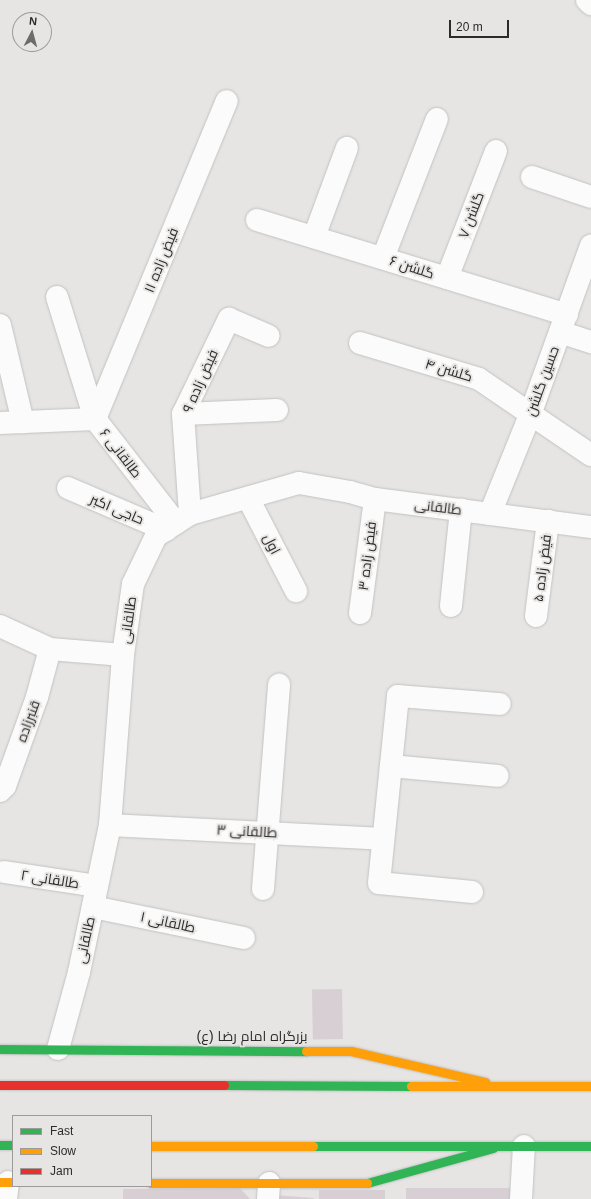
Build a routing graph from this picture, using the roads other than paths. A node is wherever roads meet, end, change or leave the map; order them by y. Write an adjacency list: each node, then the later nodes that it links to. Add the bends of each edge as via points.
1 (587, 0): 2 (street)
2 (591, 4)
3 (227, 101): 23 (street, فیض زاده ۱۱)
4 (437, 119): 12 (street)
5 (347, 148): 10 (street)
6 (496, 151): 13 (street, گلشن ۷)
7 (532, 177): 8 (street)
8 (591, 197)
9 (257, 220): 10 (street, گلشن ۶)
10 (314, 237): 12 (street, گلشن ۶)
11 (591, 246): 15 (street, حسین گلشن)
12 (383, 258): 13 (street, گلشن ۶)
13 (447, 278): 15 (street, گلشن ۶)
14 (57, 298): 23 (street)
15 (564, 323): 18 (street, گلشن ۶); 22 (street, حسین گلشن)
16 (0, 325): 24 (street)
17 (269, 336): 21 (street, فیض زاده ۹, via 229,319)
18 (591, 342)
19 (360, 343): 22 (street, گلشن ۴, via 479,379)
20 (277, 410): 21 (street)
21 (183, 414): 33 (street, فیض زاده ۹)
22 (530, 415): 26 (street, گلشن ۴); 31 (street, حسین گلشن)
23 (95, 419): 24 (street, طالقانی ۶); 33 (street, طالقانی ۶)
24 (22, 422): 25 (street, طالقانی ۶)
25 (0, 423)
26 (591, 455)
27 (68, 488): 33 (street, حاجی اکبر)
28 (248, 498): 29 (street, طالقانی, via 299,483); 33 (street, طالقانی); 35 (street, اول)
29 (375, 499): 30 (street, طالقانی); 37 (street, فیض زاده ۳)
30 (460, 510): 31 (street, طالقانی); 36 (street)
31 (490, 514): 32 (street, طالقانی)
32 (548, 521): 34 (street, طالقانی); 38 (street, فیض زاده ۵)
33 (177, 523): 41 (street, طالقانی, via 156,536 133,584)
34 (591, 527)
35 (296, 591)
36 (451, 606)
37 (360, 613)
38 (536, 616)
39 (0, 626): 40 (street)
40 (50, 649): 41 (street); 46 (street, قنبرزاده, via 37,697 5,786)
41 (123, 655): 47 (street, طالقانی)
42 (279, 685): 48 (street)
43 (500, 704): 44 (street, via 398,696)
44 (391, 766): 45 (street); 49 (street)
45 (498, 776)
46 (0, 791)
47 (110, 825): 48 (street, طالقانی ۳); 53 (street, طالقانی)
48 (267, 832): 49 (street, طالقانی ۳); 51 (street)
49 (383, 840): 52 (street, via 379,883)
50 (4, 872): 53 (street, طالقانی ۲)
51 (264, 889)
52 (472, 892)
53 (95, 897): 54 (street, طالقانی ۱); 56 (street, طالقانی)
54 (244, 938)
55 (0, 1049): 56 (main road, بزرگراه امام رضا (ع))
56 (58, 1049): 58 (main road, بزرگراه امام رضا (ع), via 351,1051)
57 (0, 1085): 58 (main road, بزرگراه امام رضا (ع))
58 (500, 1086): 59 (main road, بزرگراه امام رضا (ع))
59 (591, 1086)
60 (0, 1145): 61 (main road)
61 (12, 1145)
62 (152, 1146): 63 (main road)
63 (500, 1146): 64 (main road); 67 (main road, via 370,1183)
64 (524, 1146): 65 (main road); 68 (street)
65 (591, 1146)
66 (152, 1183): 67 (main road)
67 (268, 1191)
68 (521, 1199)

